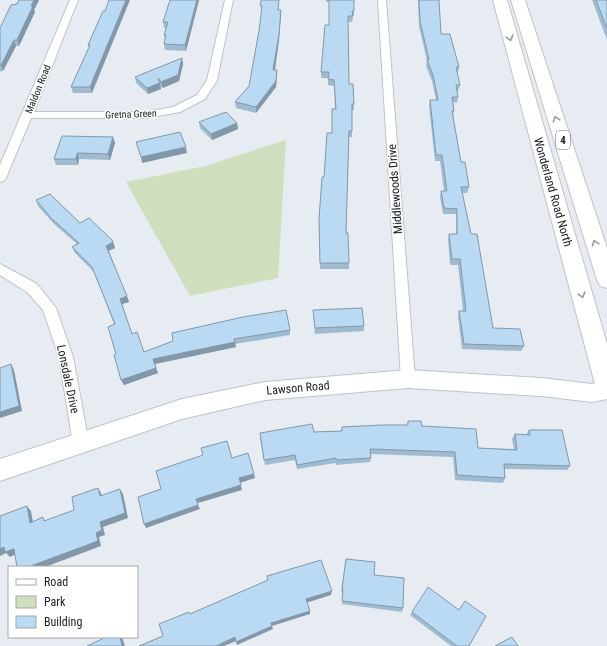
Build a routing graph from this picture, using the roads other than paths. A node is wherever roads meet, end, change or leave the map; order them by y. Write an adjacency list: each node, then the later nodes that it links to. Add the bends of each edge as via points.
1 (74, 0): 6 (street, Maldon Road)
2 (229, 0): 6 (street, Gretna Green, via 212,80 201,97 176,110 146,115)
3 (382, 0): 10 (street, Middlewoods Drive)
4 (500, 0): 11 (main road, Wonderland Road North / 4, one-way to 11)
5 (518, 0): 9 (main road, Wonderland Road North / 4, one-way to 5)
6 (27, 115): 7 (street, Maldon Road)
7 (0, 178)
8 (0, 268): 13 (street, Lonsdale Drive, via 32,288 49,308 66,357)
9 (607, 280)
10 (408, 379): 12 (street, Lawson Road, via 541,387 592,393); 13 (street, Lawson Road, via 265,391 182,409)
11 (607, 384)
12 (607, 390)
13 (81, 444): 14 (street, Lawson Road)
14 (0, 470)

